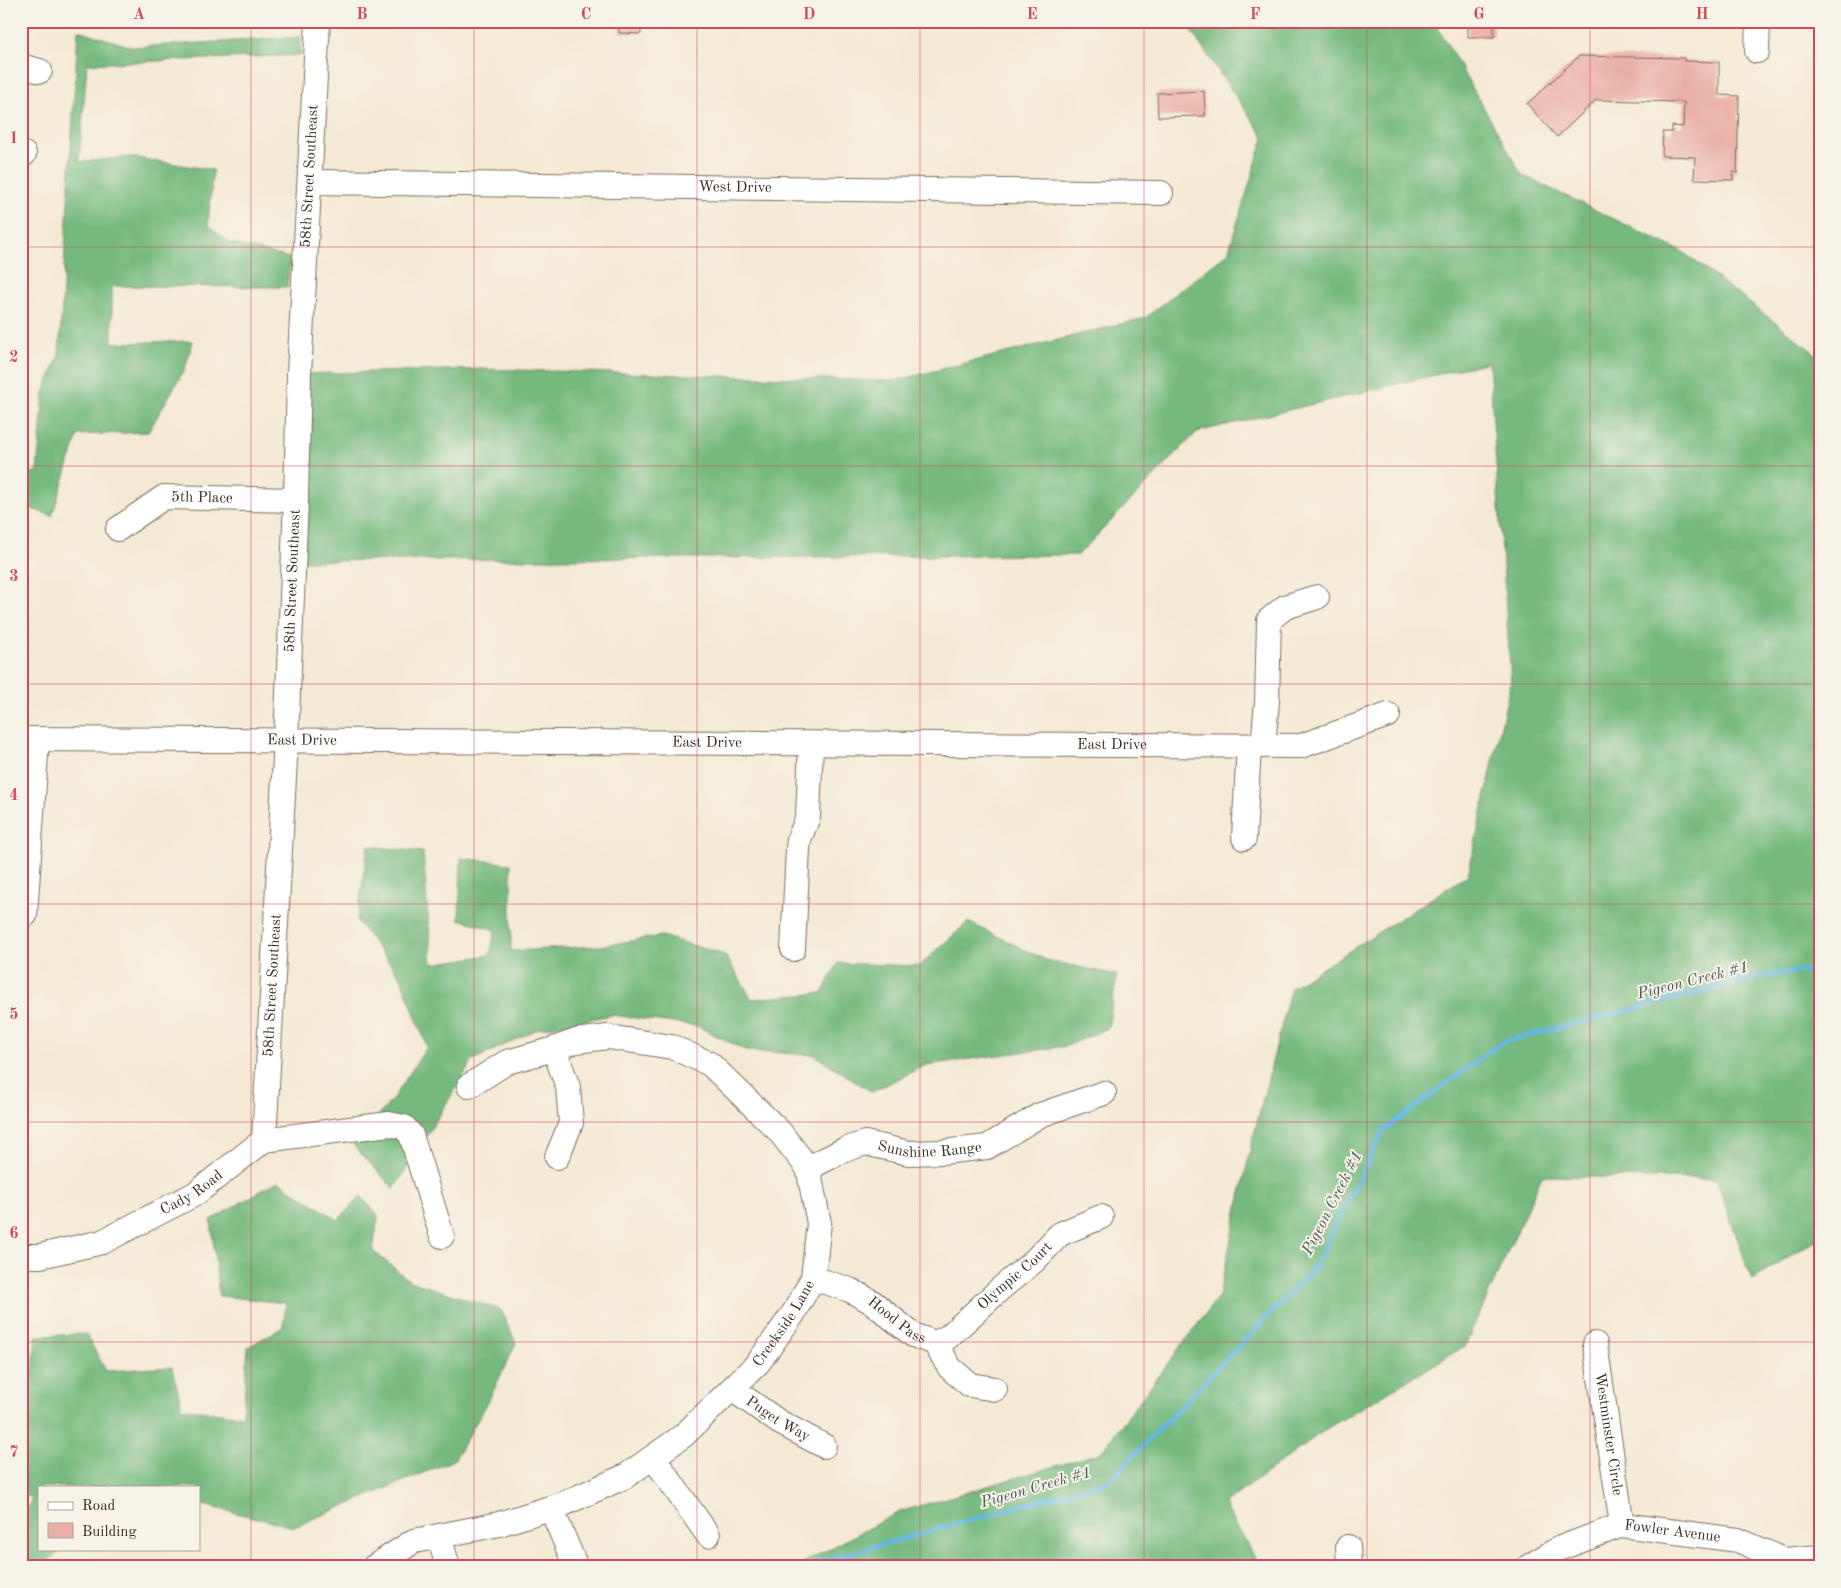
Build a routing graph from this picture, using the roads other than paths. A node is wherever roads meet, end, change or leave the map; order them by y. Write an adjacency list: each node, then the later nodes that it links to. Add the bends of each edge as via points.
1 (318, 21): 5 (street, 58th Street Southeast)
2 (1743, 21): 3 (street)
3 (1758, 21): 4 (street)
4 (1757, 51)
5 (310, 182): 6 (street, West Drive); 7 (street, 58th Street Southeast)
6 (1161, 193)
7 (296, 500): 8 (street, 5th Place, via 164,496); 12 (street, 58th Street Southeast)
8 (118, 529)
9 (1317, 597): 14 (street, via 1285,608 1269,620 1267,702)
10 (1388, 715): 14 (street, East Drive, via 1301,746)
11 (29, 740): 12 (street, East Drive); 16 (street)
12 (286, 741): 13 (street, East Drive); 21 (street, 58th Street Southeast)
13 (811, 744): 14 (street, East Drive); 17 (street, via 808,817 798,849)
14 (1256, 746): 15 (street)
15 (1244, 838)
16 (25, 915)
17 (793, 949)
18 (554, 1049): 19 (street, Creekside Lane, via 507,1062); 22 (street, via 568,1087 571,1123); 23 (street, Creekside Lane, via 576,1041 608,1037 672,1047 710,1064 779,1131)
19 (468, 1086)
20 (1104, 1093): 23 (street, Sunshine Range, via 1040,1115 987,1147 909,1153 865,1143)
21 (264, 1140): 25 (street, via 389,1124 404,1127 411,1135); 26 (street, Cady Road, via 194,1194 102,1242 40,1256)
22 (557, 1157)
23 (808, 1168): 27 (street, Creekside Lane, via 819,1222)
24 (1101, 1217): 28 (street, Olympic Court, via 1060,1234 948,1337)
25 (442, 1236)
26 (21, 1256)
27 (813, 1278): 28 (street, Hood Pass, via 850,1290 872,1302 913,1335); 30 (street, Creekside Lane, via 793,1314 758,1363)
28 (934, 1343): 31 (street, Hood Pass, via 950,1368 970,1385)
29 (1595, 1344): 35 (street, Westminster Circle)
30 (732, 1389): 32 (street, Puget Way, via 779,1422); 33 (street, Creekside Lane, via 684,1436)
31 (995, 1389)
32 (824, 1446)
33 (654, 1457): 34 (street, Creekside Lane, via 626,1476); 36 (street)
34 (551, 1508): 37 (street, Creekside Lane, via 498,1524); 41 (street)
35 (1622, 1525): 38 (street, Fowler Avenue, via 1738,1540 1784,1560); 42 (street, Fowler Avenue, via 1558,1549)
36 (708, 1535)
37 (439, 1536): 39 (street, Creekside Lane, via 414,1541); 40 (street)
38 (1820, 1557)
39 (374, 1567)
40 (448, 1567)
41 (576, 1567)
42 (1528, 1567)

